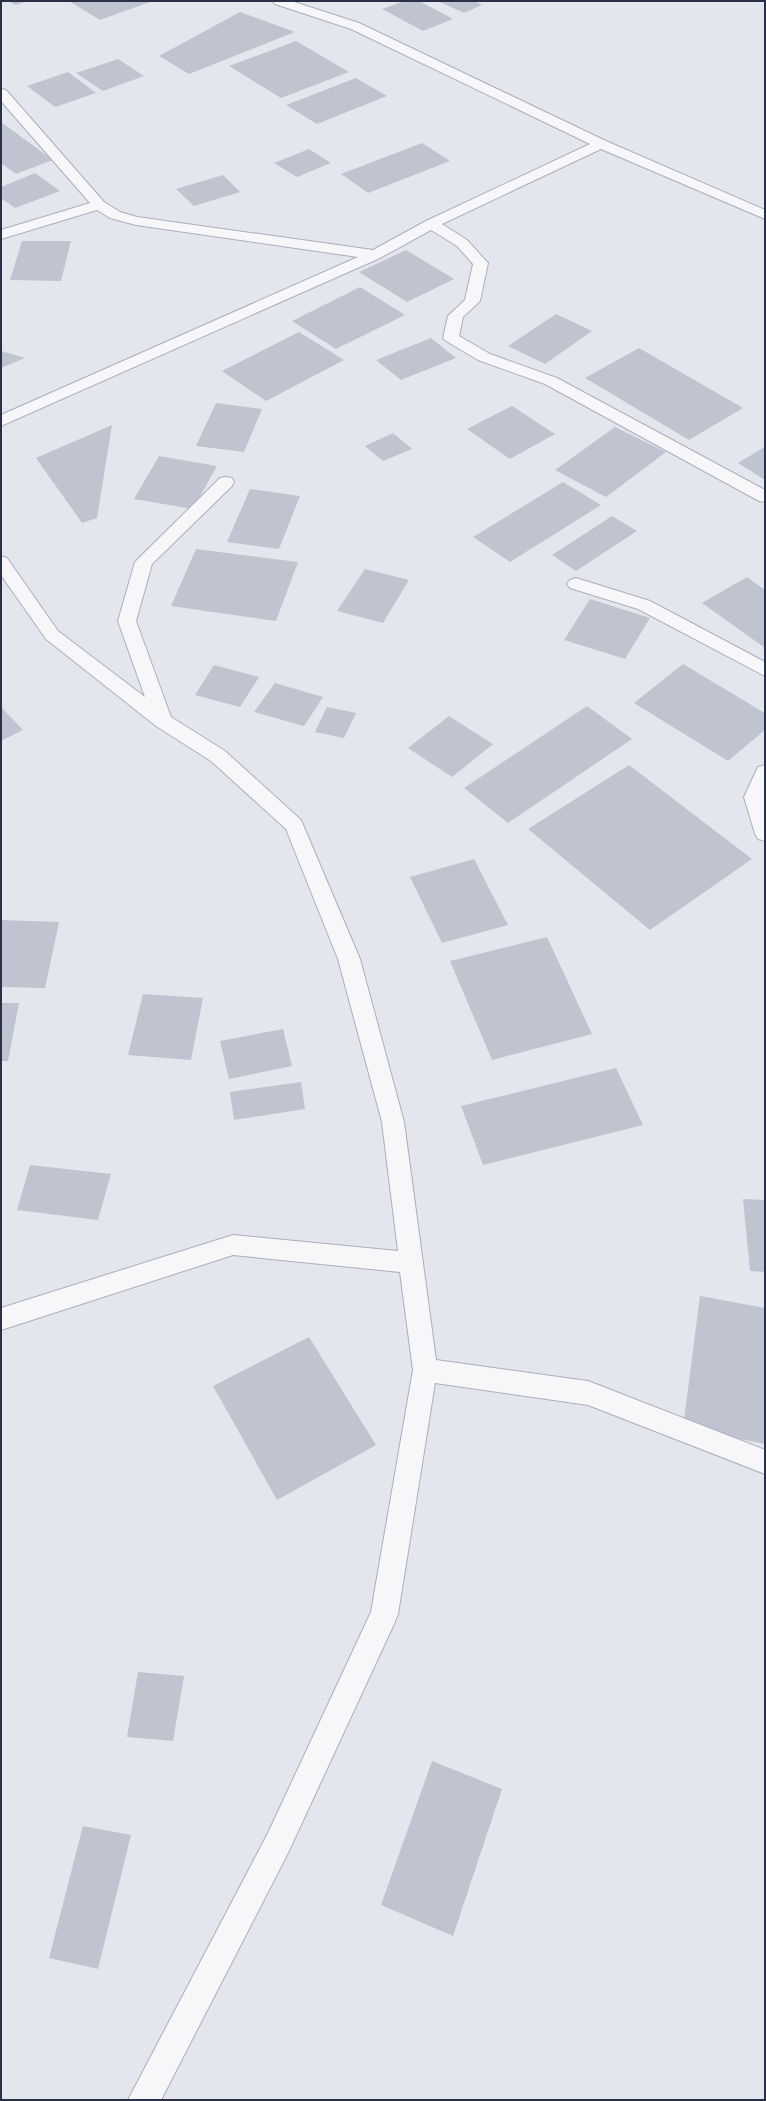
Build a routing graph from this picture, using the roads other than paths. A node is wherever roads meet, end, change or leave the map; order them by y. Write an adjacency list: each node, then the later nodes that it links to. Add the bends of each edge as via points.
1 (279, 1): 3 (street, via 355,26)
2 (1, 93): 4 (street)
3 (601, 144): 5 (street); 6 (street)
4 (99, 205): 7 (street); 8 (street, via 115,215 136,221)
5 (765, 215)
6 (431, 224): 8 (street); 11 (street, via 462,242 481,263 472,301 456,316 451,338 484,357 551,381)
7 (1, 235)
8 (375, 255): 9 (street)
9 (1, 421)
10 (226, 482): 15 (street, via 144,562 127,621)
11 (765, 497)
12 (1, 562): 15 (street, via 52,635)
13 (576, 584): 14 (street, via 644,605)
14 (765, 670)
15 (163, 721): 18 (street, via 218,756 294,825 352,966 393,1122)
16 (765, 772): 17 (street, via 754,797)
17 (765, 834)
18 (412, 1263): 19 (street, via 233,1245); 20 (street)
19 (1, 1319)
20 (425, 1370): 21 (street, via 588,1393); 22 (street, via 384,1614 278,1843)
21 (765, 1462)
22 (144, 2100)

